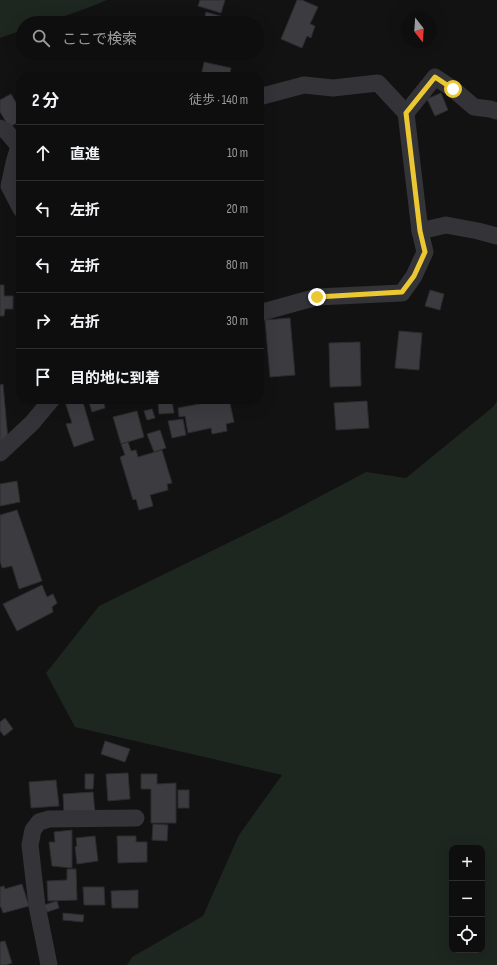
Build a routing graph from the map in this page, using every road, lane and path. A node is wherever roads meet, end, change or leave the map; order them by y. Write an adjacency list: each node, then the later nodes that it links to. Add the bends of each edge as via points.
1 (264, 96): 3 (street, via 304,85 333,88 378,83)
2 (497, 111): 3 (street, via 474,107 435,77)
3 (406, 113): 8 (street)
4 (0, 128): 5 (street)
5 (16, 143)
6 (16, 156): 7 (street, via 9,186)
7 (16, 199)
8 (420, 231): 9 (street, via 446,225); 10 (street, via 425,252 414,276 402,292 317,297)
9 (497, 236)
10 (264, 312)
11 (48, 404): 12 (street)
12 (0, 453)
13 (136, 818): 14 (street, via 49,819 39,822 33,830 30,845 37,906)
14 (49, 965)

